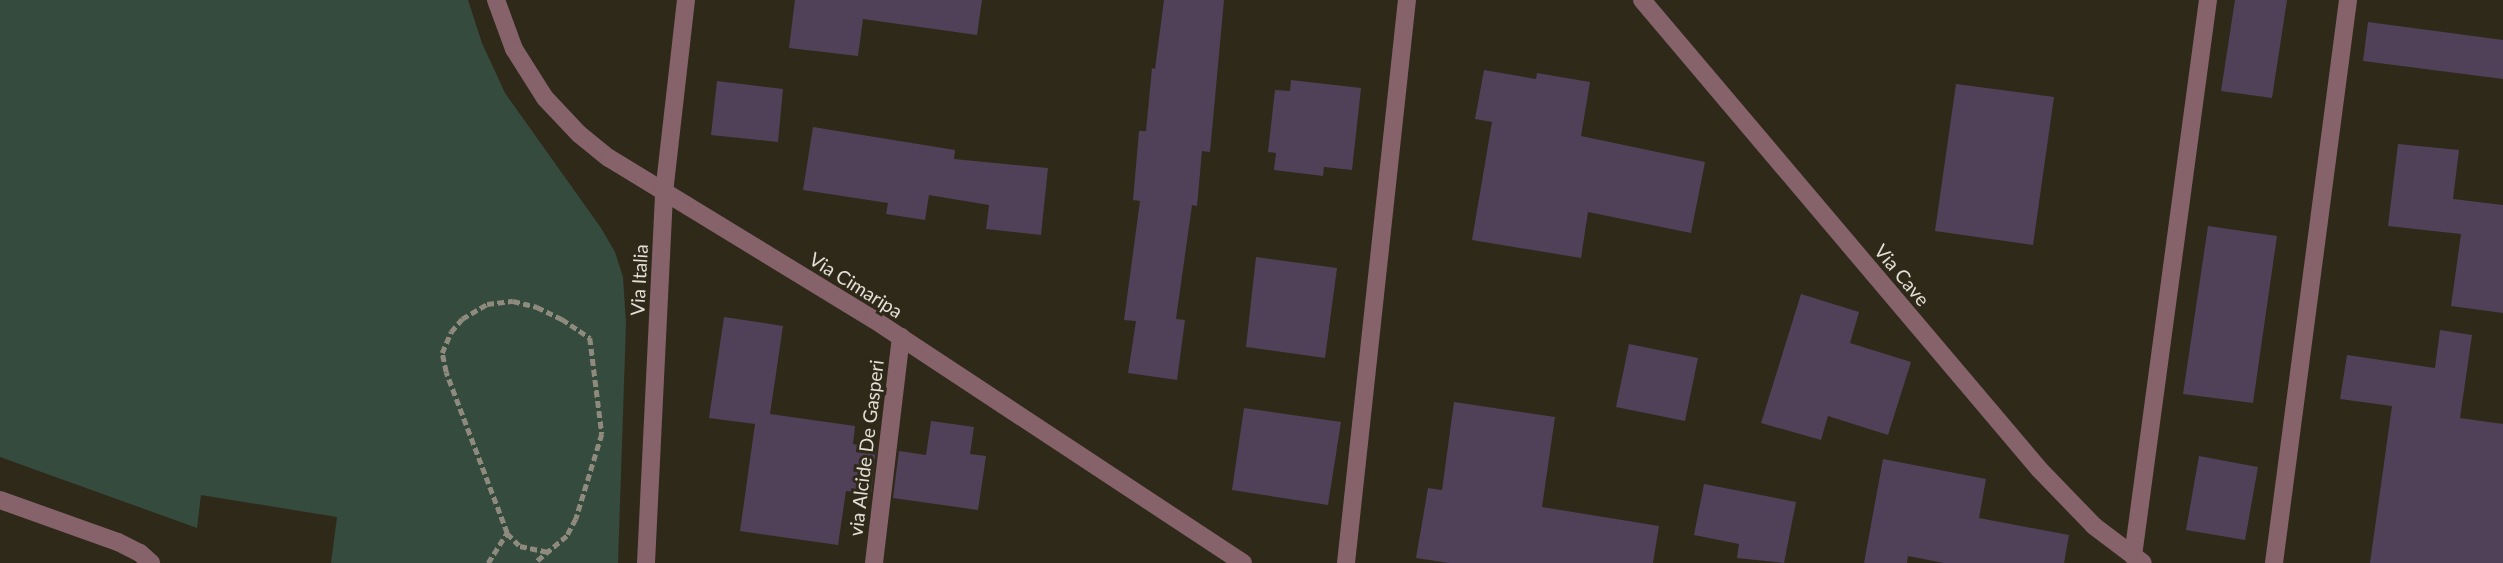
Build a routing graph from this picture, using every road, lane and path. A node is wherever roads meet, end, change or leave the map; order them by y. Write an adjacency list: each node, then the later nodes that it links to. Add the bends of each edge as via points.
1 (496, 0): 7 (street, Via Cimaripa, via 514,49 554,109 593,147)
2 (686, 0): 7 (street, Via Italia)
3 (1407, 0): 19 (street)
4 (1642, 0): 12 (street, Via Cave, via 2030,459 2094,526)
5 (2208, 0): 12 (street)
6 (2348, 0): 20 (street)
7 (664, 193): 8 (street, Via Cimaripa); 16 (street, Via Italia)
8 (901, 337): 17 (street, via Alcide De Gasperi); 18 (street, Via Cimaripa)
9 (0, 500): 13 (street, via 118,542)
10 (507, 533): 11 (path, via 520,546); 11 (path, via 442,353 462,319 487,304 513,302 537,307 590,338 602,434 576,519 567,536); 14 (path)
11 (548, 552): 15 (path)
12 (2138, 560)
13 (151, 563)
14 (488, 563)
15 (535, 563)
16 (646, 563)
17 (874, 563)
18 (1243, 563)
19 (1346, 563)
20 (2274, 563)

